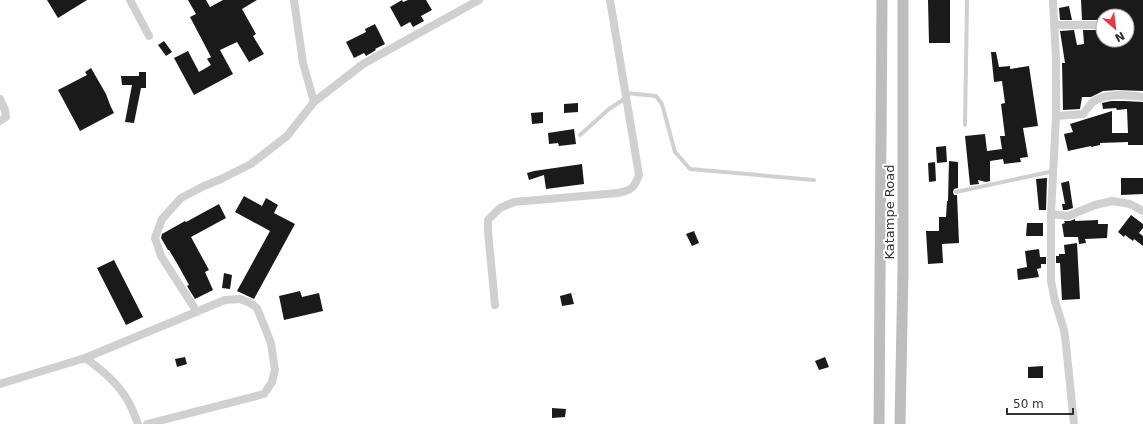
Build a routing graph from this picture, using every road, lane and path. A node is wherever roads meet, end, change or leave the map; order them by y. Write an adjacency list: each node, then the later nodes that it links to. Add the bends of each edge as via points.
1 (130, 0): 11 (street)
2 (294, 0): 15 (street, via 304,63)
3 (479, 0): 15 (street, via 363,64)
4 (610, 0): 12 (street)
5 (882, 0): 31 (main road, Katampe Road)
6 (902, 0): 32 (main road, Katampe Road, via 903,271)
7 (967, 0): 18 (lane)
8 (1053, 0): 10 (street)
9 (1095, 24): 10 (street)
10 (1054, 25): 16 (street)
11 (149, 36)
12 (626, 95): 19 (lane); 21 (lane, via 656,96 662,104 675,152 690,169); 25 (street, via 639,175 636,184 629,190 618,193 514,202 500,208 488,220)
13 (1143, 97): 16 (street, via 1102,97 1094,101 1083,114)
14 (0, 99): 17 (street, via 6,117)
15 (314, 102): 26 (street, via 286,136 250,164 181,198 162,219 155,238 161,256)
16 (1056, 116): 20 (street)
17 (0, 121)
18 (965, 125)
19 (580, 135)
20 (1054, 171): 22 (lane); 24 (street)
21 (814, 180)
22 (956, 192)
23 (1143, 211): 24 (street, via 1130,204 1112,201 1068,216)
24 (1051, 214): 33 (street, via 1051,281 1064,330)
25 (495, 305)
26 (197, 312): 27 (street); 30 (street, via 225,300 240,299 257,308 271,343 276,370 272,382 264,394)
27 (85, 358): 28 (street); 29 (street, via 112,380 127,399)
28 (0, 384)
29 (138, 424)
30 (147, 424)
31 (879, 424)
32 (900, 424)
33 (1074, 424)

